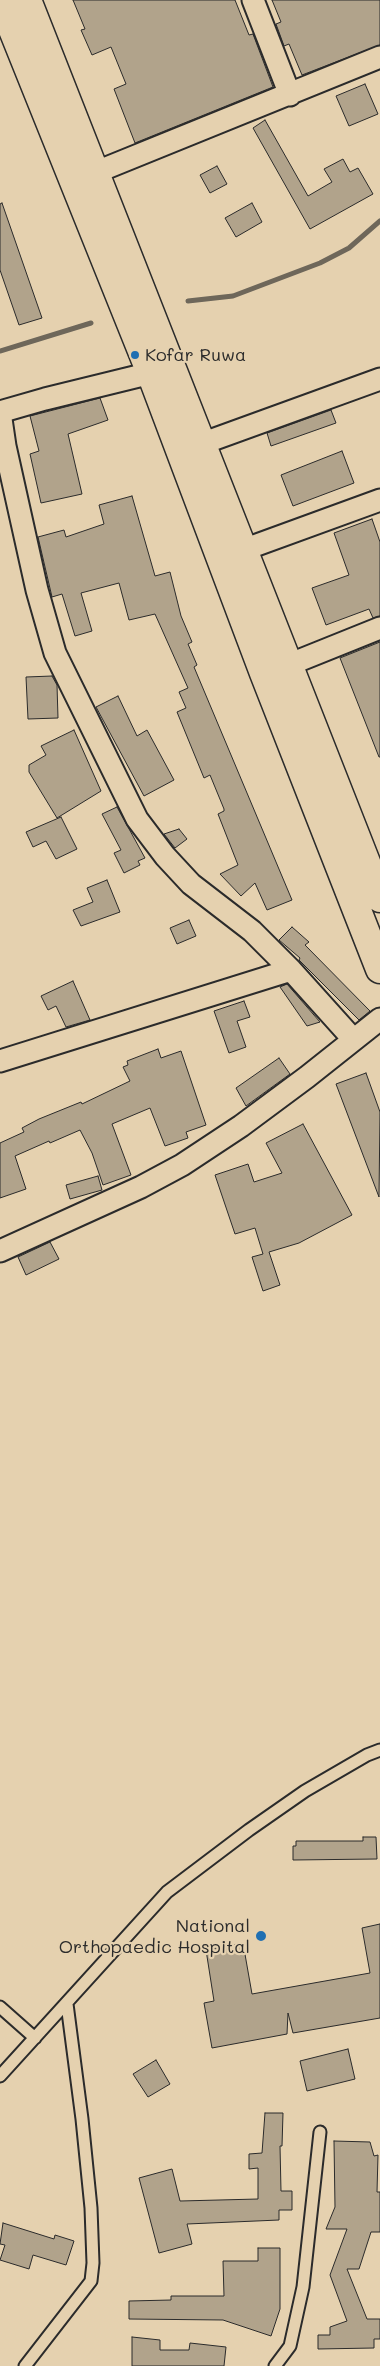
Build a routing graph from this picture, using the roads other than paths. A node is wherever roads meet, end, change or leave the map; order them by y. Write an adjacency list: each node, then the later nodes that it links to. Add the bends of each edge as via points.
1 (1, 0): 7 (main road)
2 (27, 0): 6 (main road)
3 (253, 0): 5 (street)
4 (380, 58): 5 (street)
5 (290, 95): 6 (street)
6 (94, 173): 10 (main road)
7 (150, 372): 9 (street); 16 (main road)
8 (380, 379): 10 (street)
9 (0, 412): 17 (street, via 37,590 55,653 116,780 137,819 165,856 191,884 252,931)
10 (201, 444): 12 (main road)
11 (380, 500): 12 (street)
12 (243, 550): 14 (main road)
13 (380, 628): 14 (street)
14 (288, 665): 15 (main road)
15 (380, 898)
16 (380, 968)
17 (291, 970): 19 (street); 20 (street)
18 (380, 1019): 19 (street)
19 (353, 1039): 21 (street, via 256,1116 182,1165)
20 (0, 1061)
21 (0, 1251)
22 (380, 1750): 23 (lane, via 305,1791 167,1892)
23 (66, 2004): 25 (lane); 28 (lane, via 91,2208 91,2281)
24 (0, 2007): 25 (lane)
25 (35, 2038): 26 (lane)
26 (0, 2076)
27 (320, 2132): 29 (lane, via 303,2287 290,2346)
28 (25, 2366)
29 (275, 2366)

